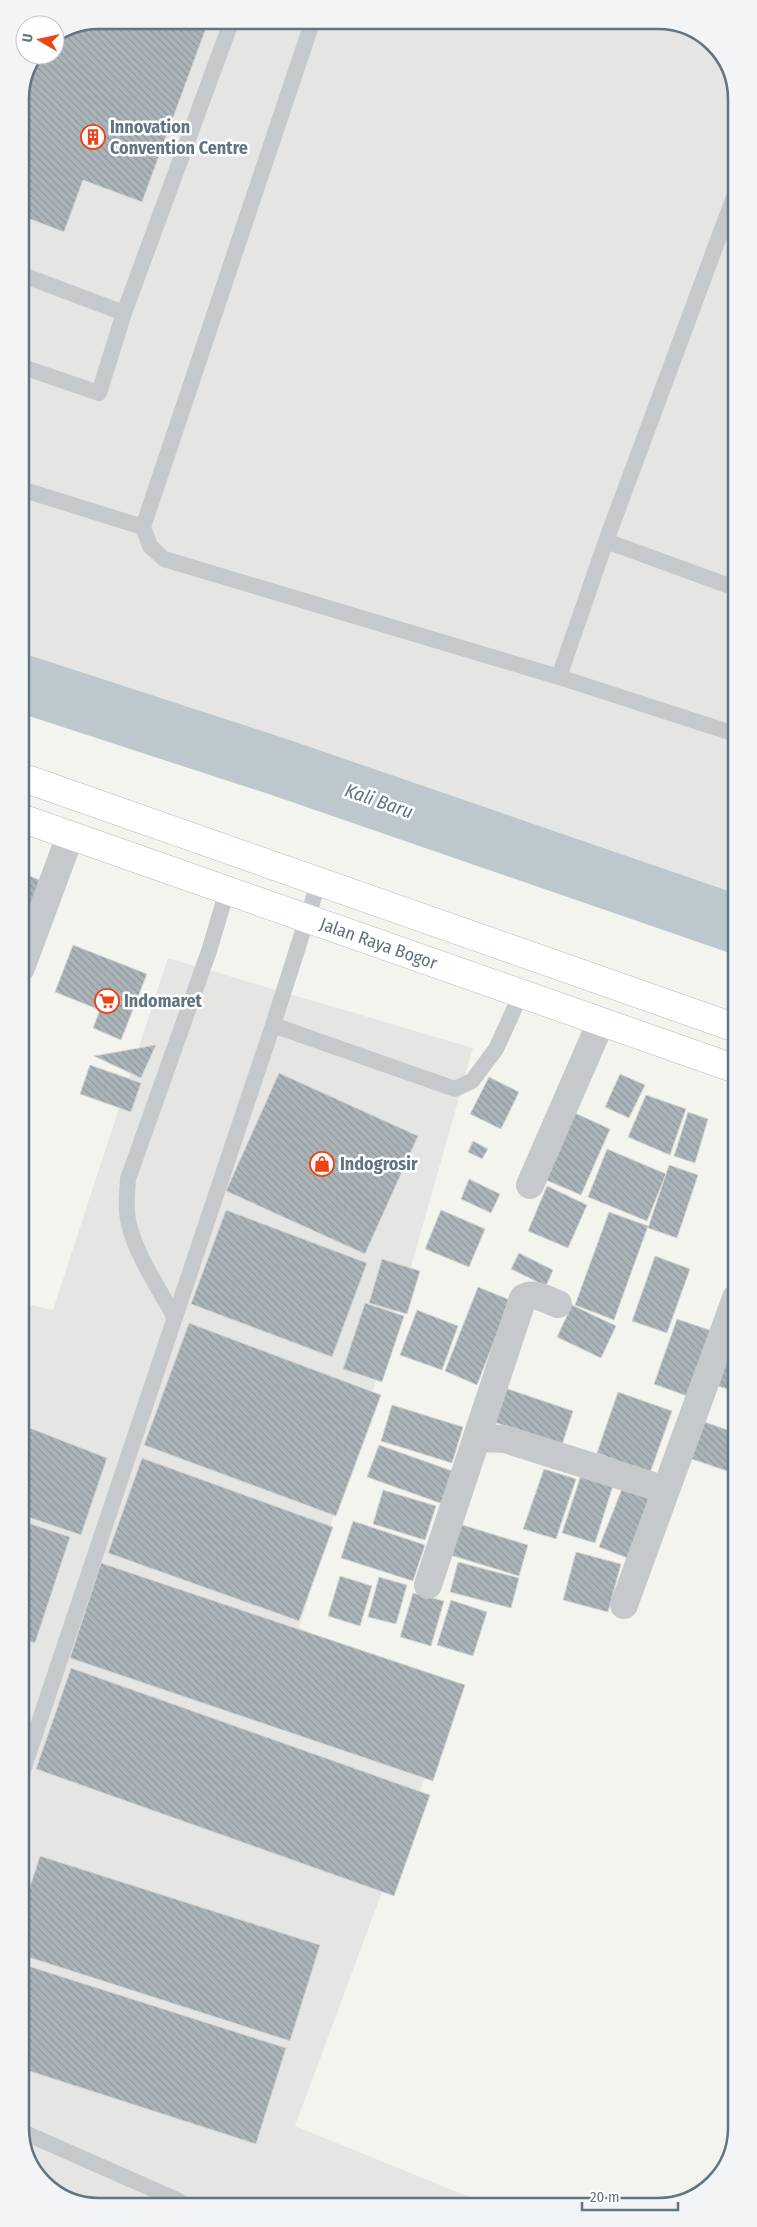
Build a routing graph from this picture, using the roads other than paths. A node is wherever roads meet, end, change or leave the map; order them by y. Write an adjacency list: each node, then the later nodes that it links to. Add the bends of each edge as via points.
1 (229, 29): 5 (lane)
2 (310, 29): 8 (lane)
3 (728, 210): 9 (lane)
4 (29, 277): 5 (lane)
5 (124, 313): 6 (lane, via 99,393)
6 (29, 369)
7 (29, 491): 8 (lane)
8 (143, 527): 11 (lane, via 150,546 164,559)
9 (606, 541): 10 (lane); 11 (lane)
10 (728, 585)
11 (559, 676): 12 (lane)
12 (728, 732)
13 (29, 781): 16 (highway)
14 (29, 821): 15 (highway, Jalan Raya Bogor)
15 (70, 836): 17 (highway, Jalan Raya Bogor); 19 (street)
16 (318, 881): 18 (lane); 23 (highway)
17 (227, 891): 18 (highway, Jalan Raya Bogor); 27 (lane, via 128,1179 130,1229)
18 (307, 919): 20 (highway, Jalan Raya Bogor); 22 (lane)
19 (29, 946)
20 (521, 994): 21 (highway, Jalan Raya Bogor); 22 (lane, via 496,1049 472,1081 456,1089)
21 (601, 1022): 24 (highway, Jalan Raya Bogor); 25 (street)
22 (273, 1025): 27 (lane)
23 (728, 1025)
24 (728, 1066)
25 (530, 1185)
26 (558, 1304): 29 (street, via 529,1294 523,1298)
27 (175, 1318): 33 (lane)
28 (728, 1320): 30 (street)
29 (476, 1438): 30 (street, via 505,1439); 31 (street)
30 (666, 1490): 32 (street)
31 (428, 1585)
32 (624, 1606)
33 (29, 1752)
34 (29, 2135): 35 (lane)
35 (173, 2198)

